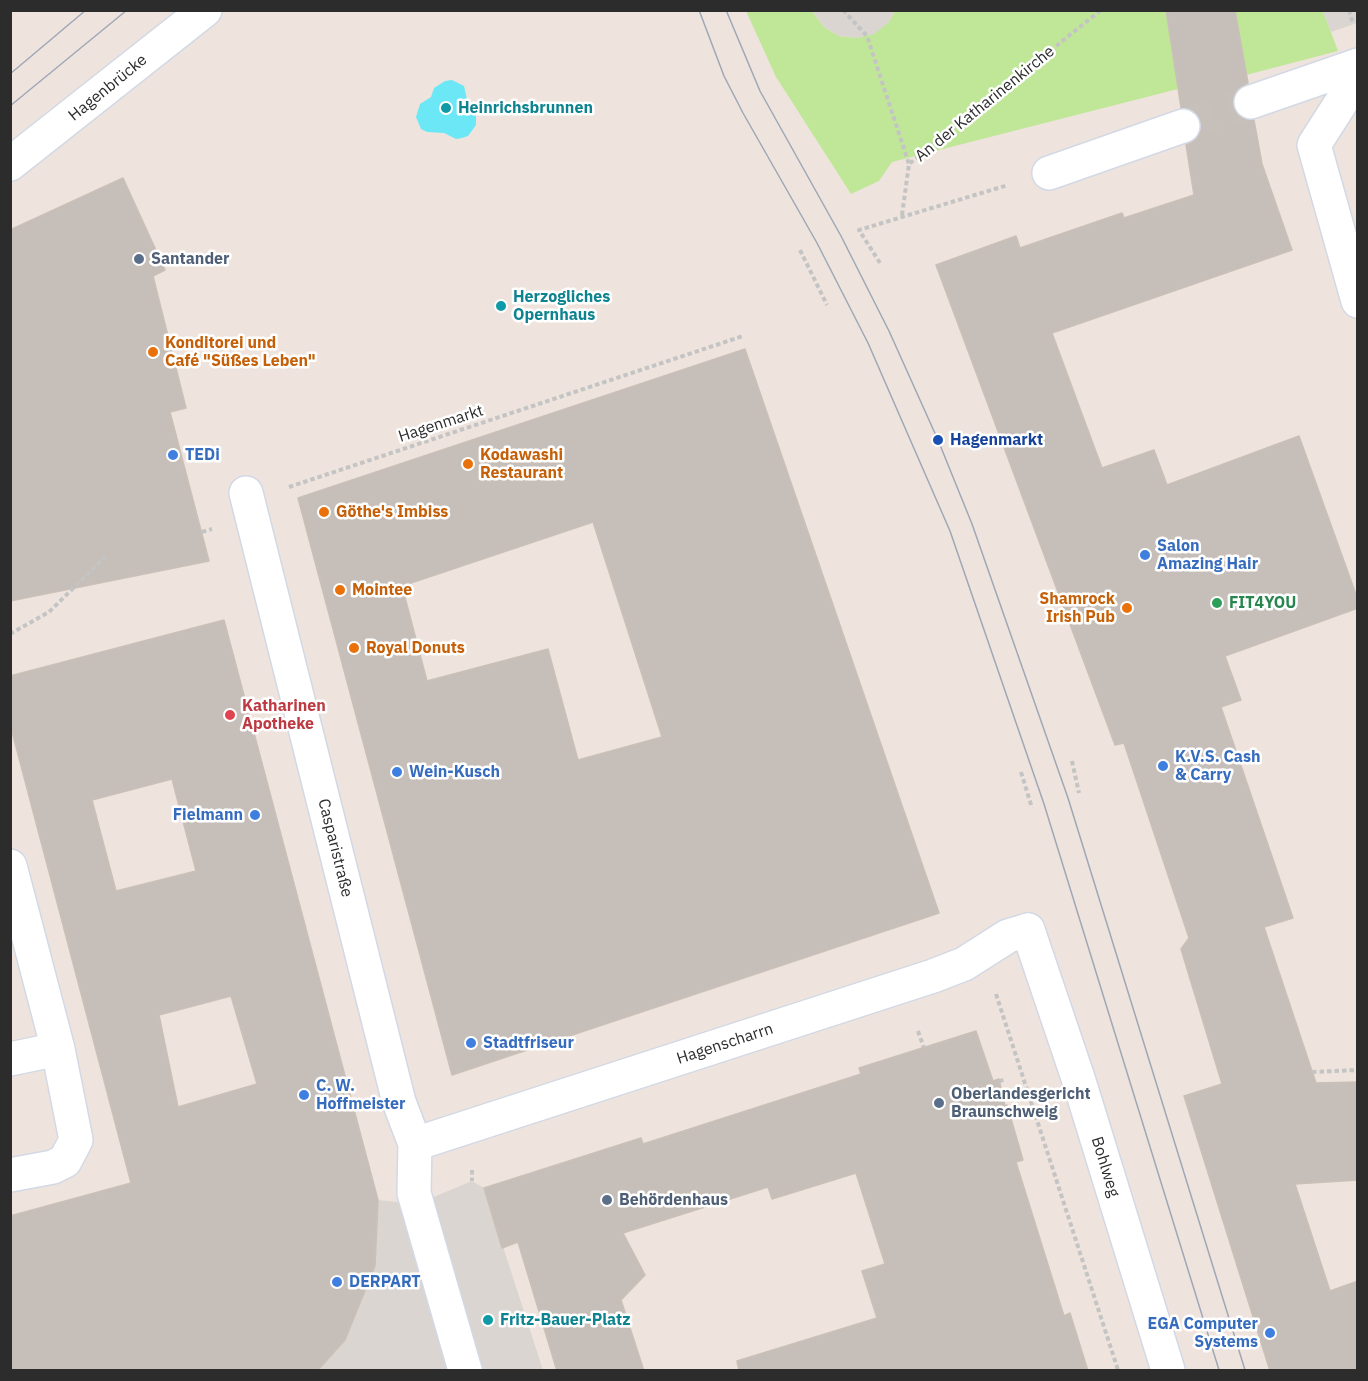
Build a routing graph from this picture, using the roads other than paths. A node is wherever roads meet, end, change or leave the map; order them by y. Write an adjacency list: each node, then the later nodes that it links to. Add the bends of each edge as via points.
1 (205, 10): 6 (street, Hagenbrücke)
2 (1358, 65): 4 (street)
3 (1358, 76): 8 (street, via 1314,145)
4 (1251, 102)
5 (1183, 126): 7 (street)
6 (10, 164)
7 (1049, 173)
8 (1358, 302)
9 (246, 492): 14 (street, Casparistraße, via 399,1102)
10 (10, 866): 12 (street)
11 (1028, 930): 14 (street, Hagenscharrn, via 992,944 964,964 933,976); 17 (street, Bohlweg)
12 (58, 1049): 13 (street); 15 (street, via 76,1140 64,1161 53,1167)
13 (10, 1059)
14 (415, 1144): 16 (street, Casparistraße, via 414,1193)
15 (10, 1175)
16 (465, 1371)
17 (1168, 1371)

